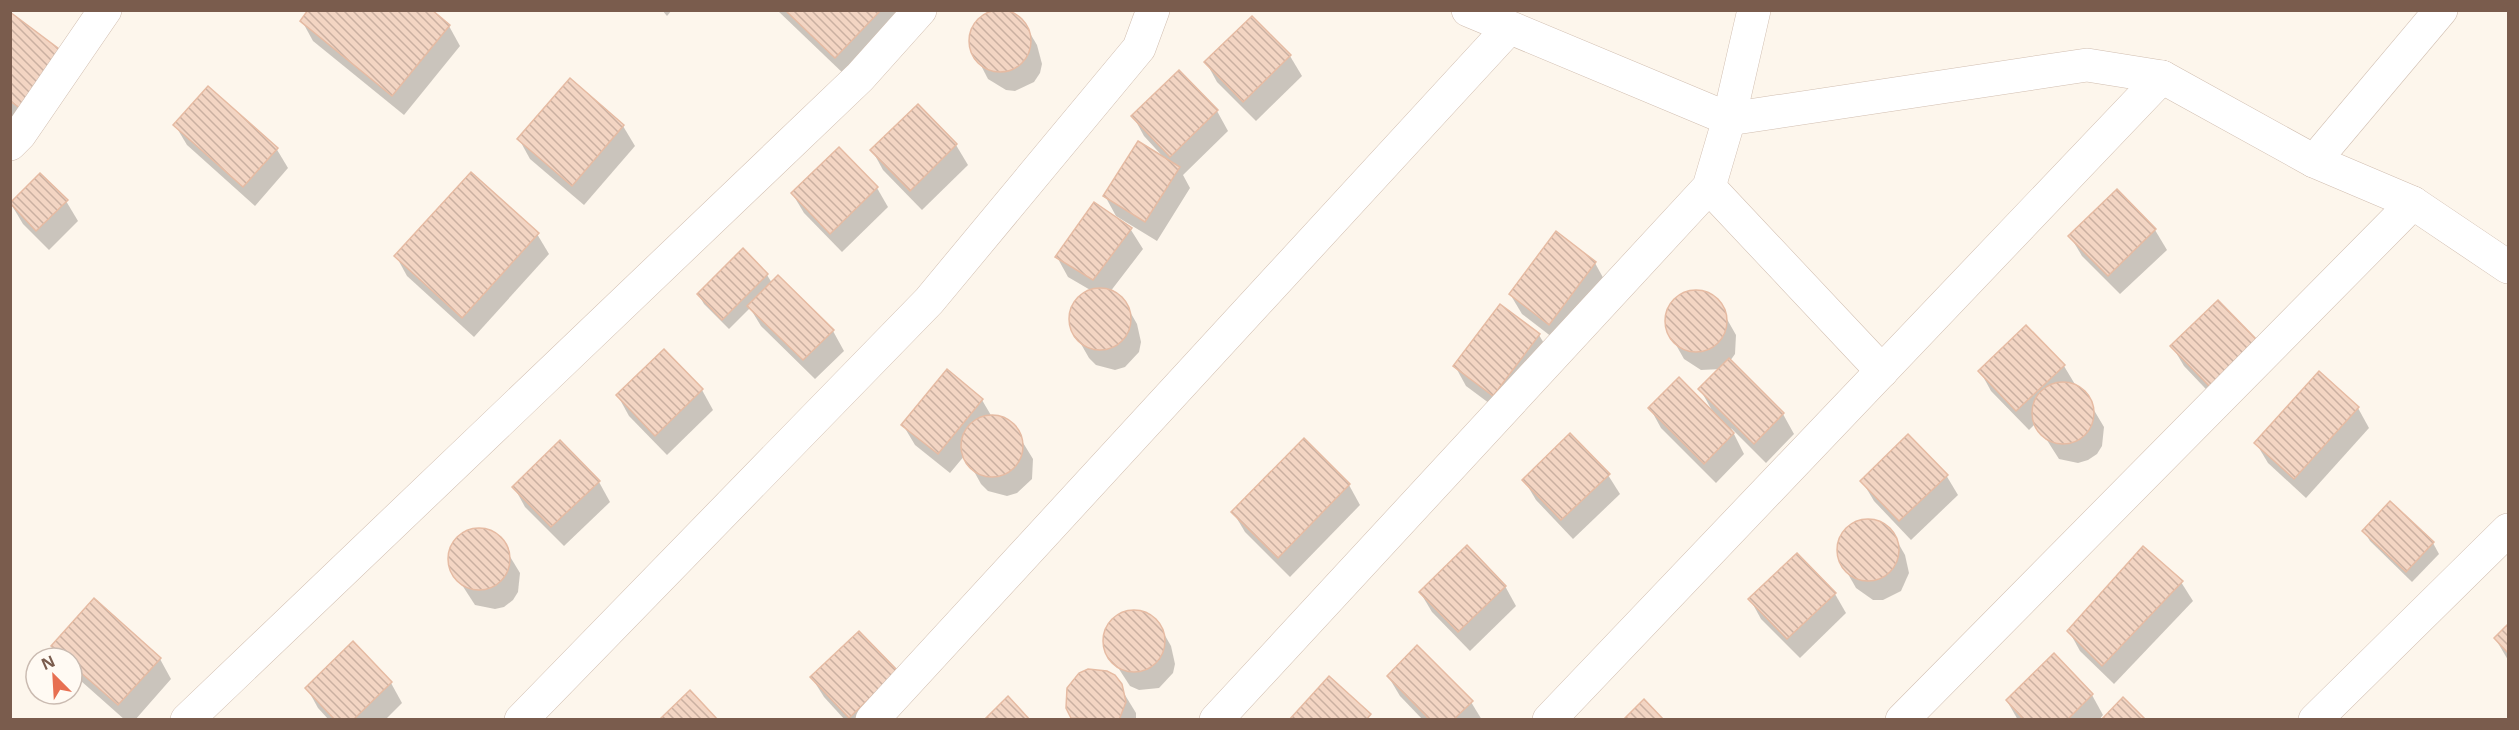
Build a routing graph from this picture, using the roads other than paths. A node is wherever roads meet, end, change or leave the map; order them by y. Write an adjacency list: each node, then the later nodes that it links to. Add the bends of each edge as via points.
1 (105, 10): 10 (street)
2 (920, 10): 17 (street, via 860,77)
3 (1153, 10): 18 (street, via 1139,48 929,301)
4 (1468, 10): 7 (street)
5 (1754, 10): 9 (street)
6 (2441, 10): 11 (street)
7 (1509, 28): 9 (street); 19 (street)
8 (2162, 77): 9 (street, via 2087,65); 11 (street); 15 (street)
9 (1729, 119): 12 (street)
10 (10, 144)
11 (2314, 161): 13 (street)
12 (1709, 187): 15 (street); 20 (street)
13 (2412, 203): 14 (street); 22 (street)
14 (2508, 267)
15 (1882, 370): 21 (street)
16 (2508, 530): 23 (street)
17 (188, 720)
18 (521, 720)
19 (872, 720)
20 (1216, 720)
21 (1549, 720)
22 (1902, 720)
23 (2314, 720)

